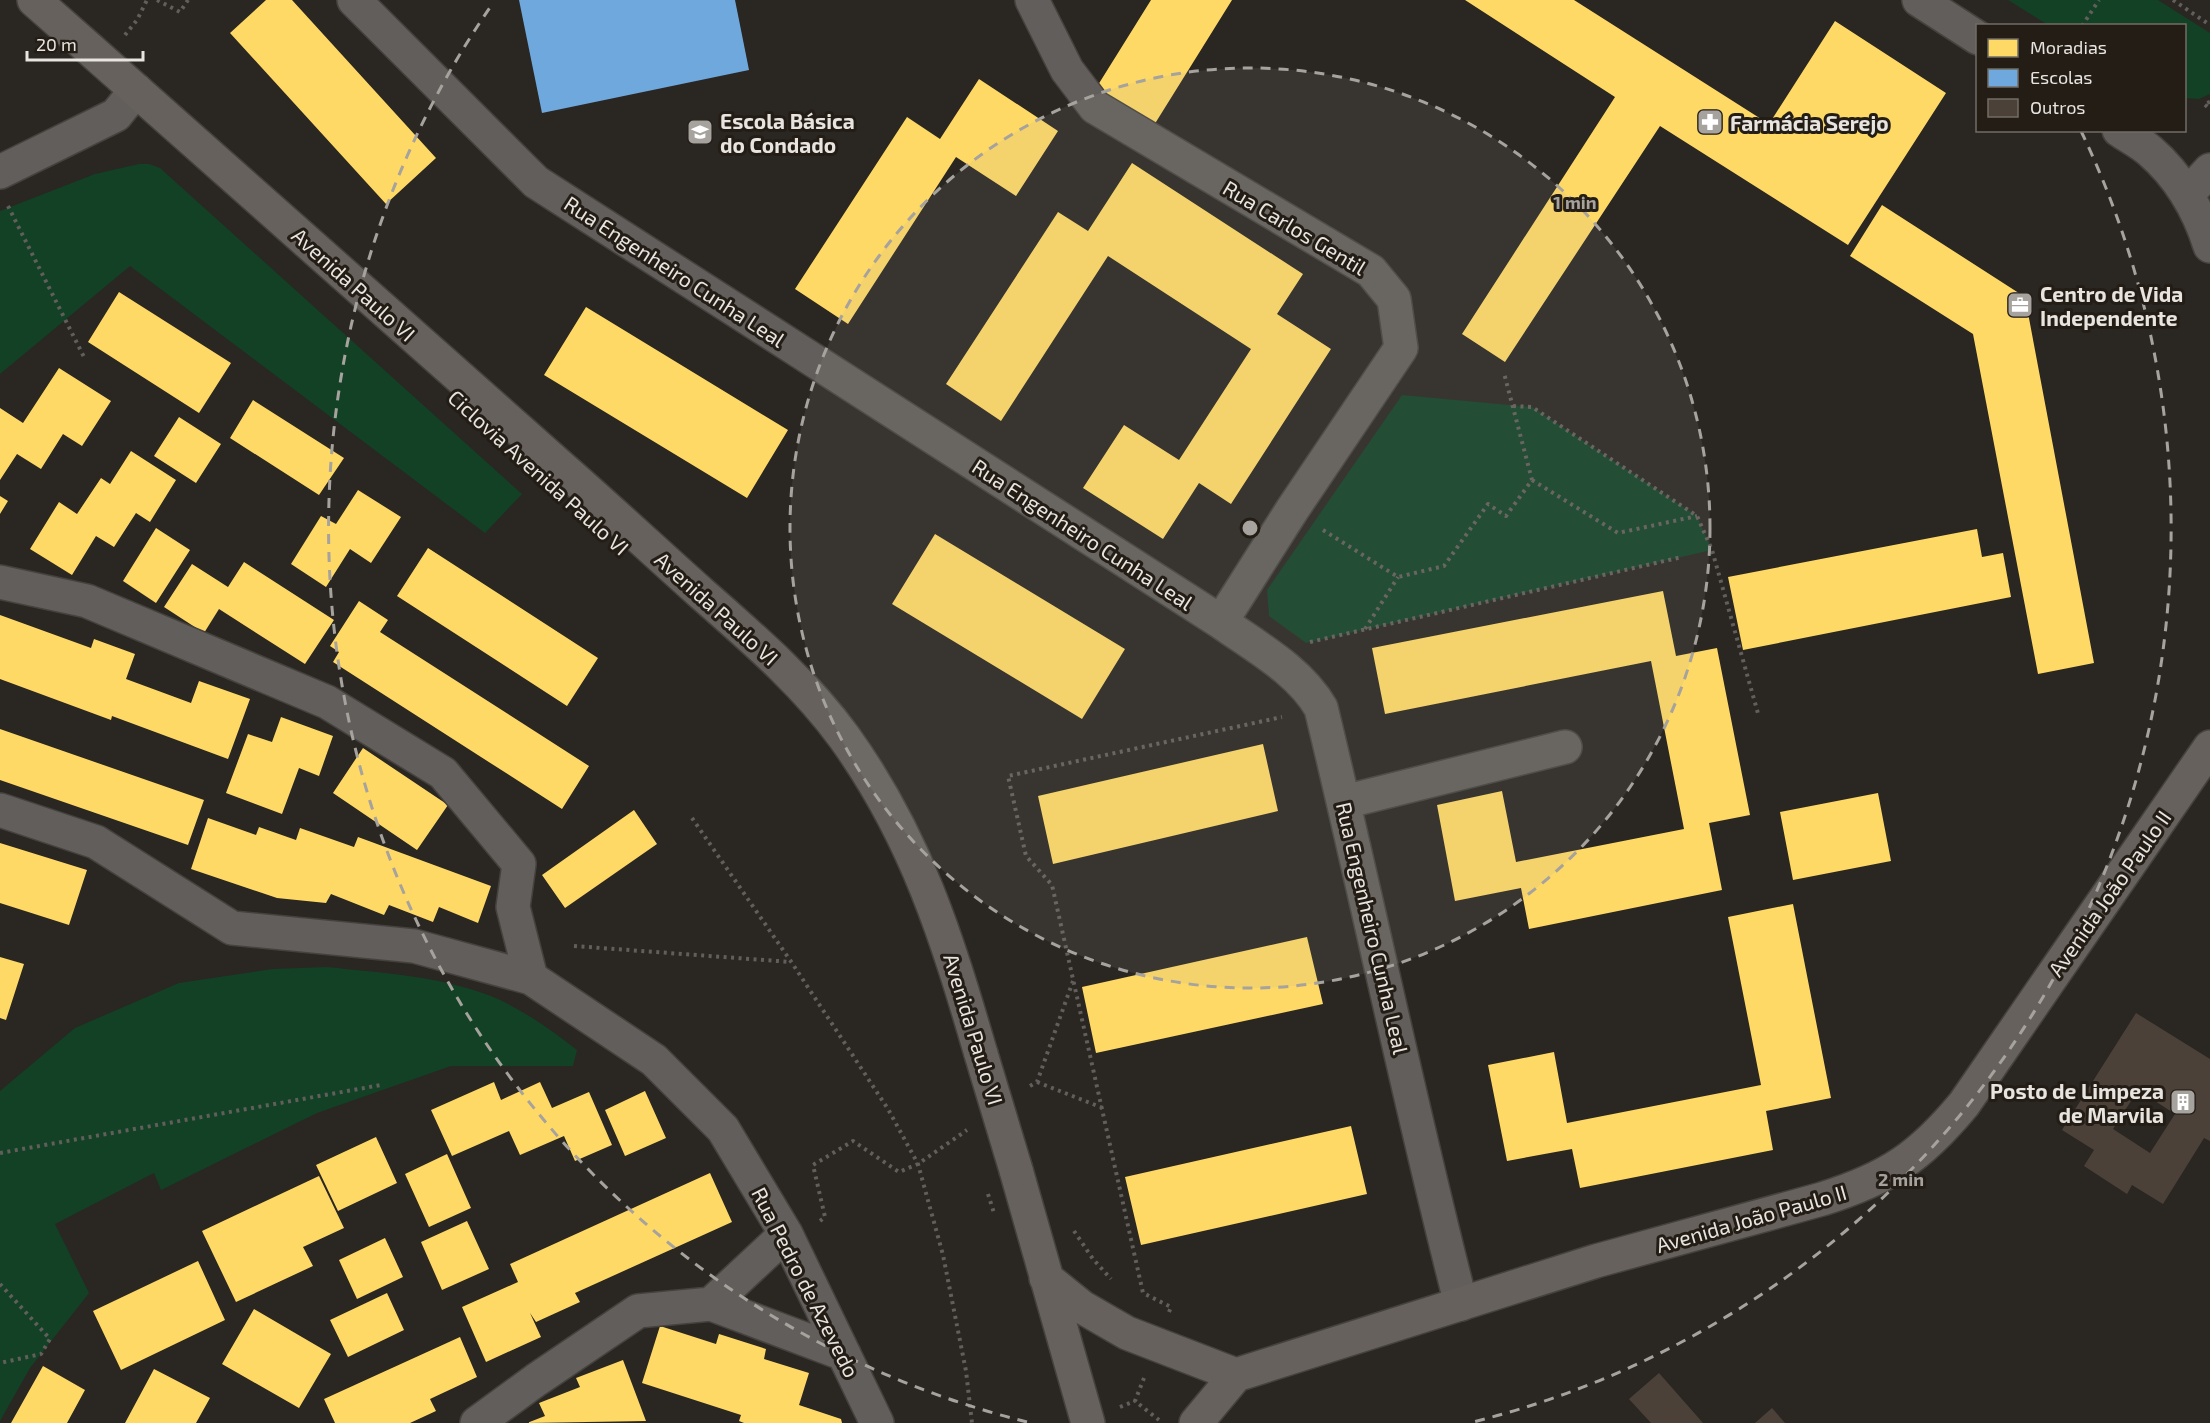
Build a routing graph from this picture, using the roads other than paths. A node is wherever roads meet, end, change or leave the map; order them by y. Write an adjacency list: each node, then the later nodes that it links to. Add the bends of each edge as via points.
1 (34, 0): 6 (main road, Avenida Paulo VI)
2 (354, 0): 13 (street, Rua Engenheiro Cunha Leal, via 536,182)
3 (1032, 0): 13 (street, Rua Carlos Gentil, via 1067,70 1095,107 1371,271 1394,299 1401,348)
4 (1919, 0): 5 (street)
5 (1976, 37)
6 (136, 90): 9 (street, via 116,115); 20 (main road, Avenida Paulo VI, bridge, via 779,663 843,736 896,820 918,864 953,957)
7 (2122, 132): 10 (street, via 2157,157)
8 (2210, 170): 10 (street)
9 (3, 186)
10 (2187, 195): 11 (street)
11 (2210, 246)
12 (0, 582): 18 (street, via 87,601 327,702 443,773 519,864 513,907)
13 (1221, 622): 16 (street, Rua Engenheiro Cunha Leal, via 1314,695 1321,708)
14 (1565, 747): 16 (street)
15 (2210, 747): 22 (main road, Avenida João Paulo II, via 1964,1104 1914,1156 1890,1173 1854,1189 1596,1261)
16 (1344, 802): 22 (street, Rua Engenheiro Cunha Leal)
17 (0, 810): 18 (street, Rua Pedro de Azevedo, via 96,842 232,928 414,946)
18 (531, 978): 19 (street, Rua Pedro de Azevedo, via 654,1060 723,1129)
19 (786, 1234): 21 (street); 23 (street, Rua Pedro de Azevedo)
20 (1046, 1278): 24 (main road, via 1127,1333); 27 (main road, Avenida Paulo VI)
21 (711, 1304): 23 (street); 25 (street, via 638,1311)
22 (1461, 1304): 24 (main road, Avenida João Paulo II)
23 (844, 1354): 26 (street, Rua Pedro de Azevedo)
24 (1236, 1375): 28 (main road)
25 (477, 1423)
26 (878, 1423)
27 (1088, 1423)
28 (1196, 1423)

